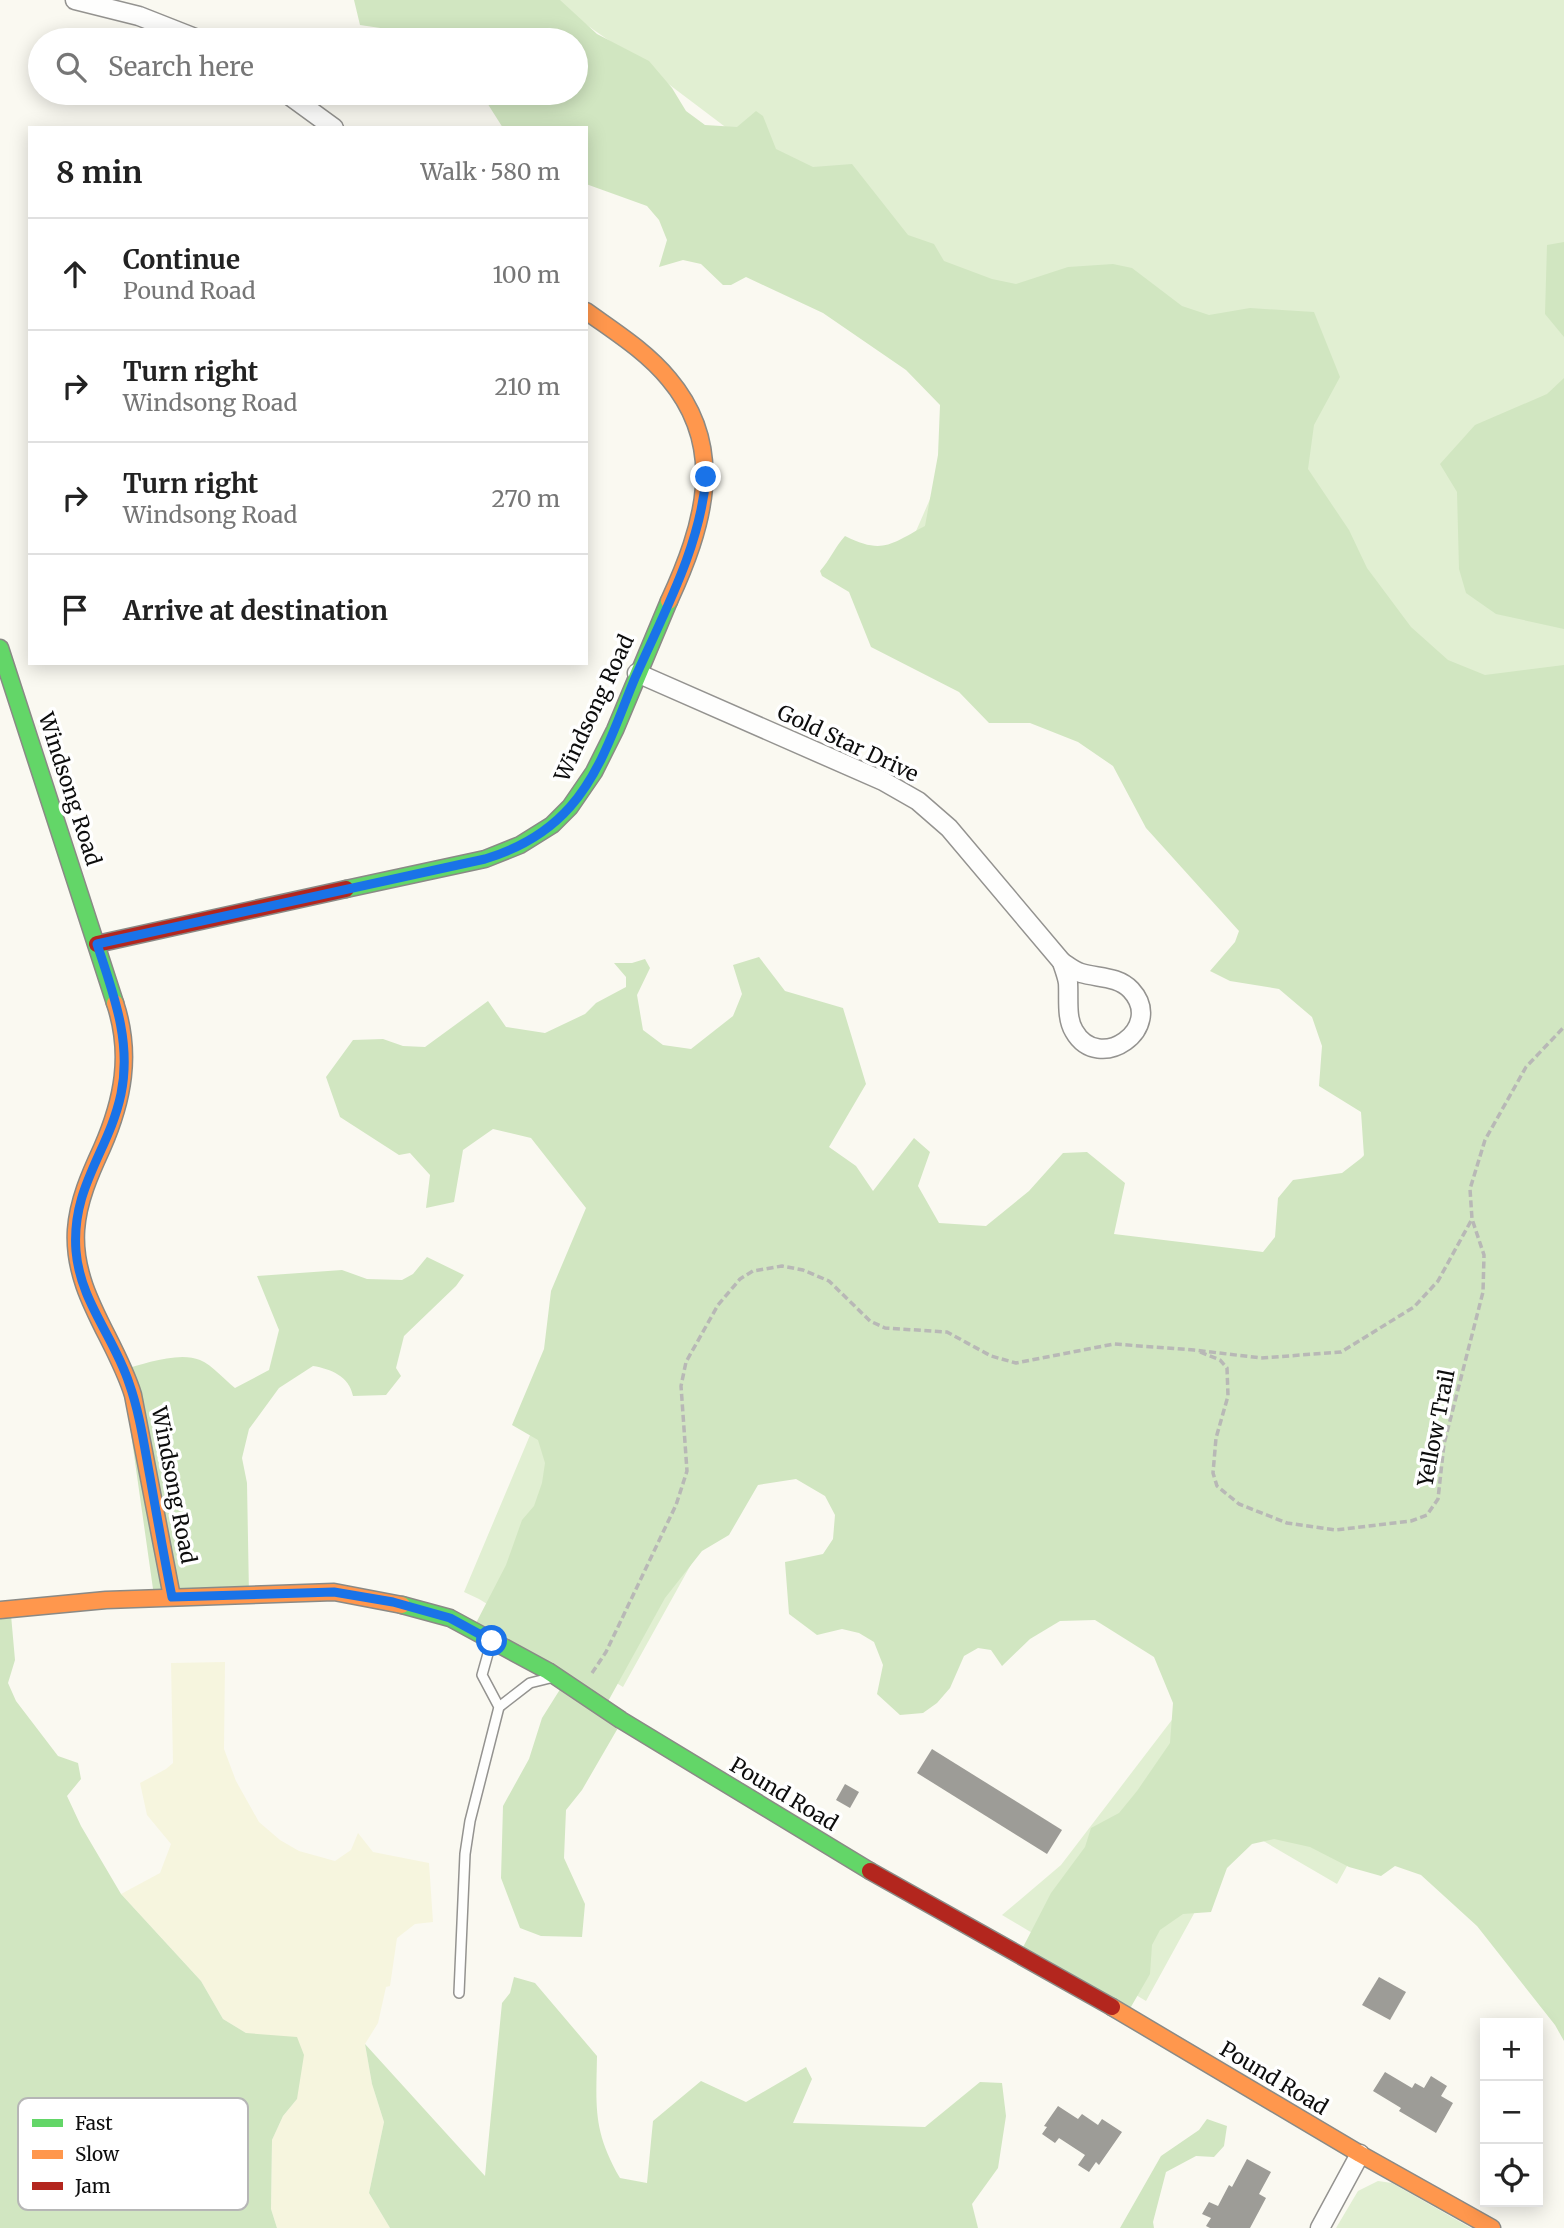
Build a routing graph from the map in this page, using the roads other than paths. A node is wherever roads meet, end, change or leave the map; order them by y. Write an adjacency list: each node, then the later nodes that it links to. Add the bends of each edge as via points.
1 (75, 0): 2 (street)
2 (170, 28)
3 (302, 105): 4 (street)
4 (331, 126)
5 (588, 312): 7 (street, Windsong Road, via 644,353 677,387 690,408 704,453 706,477 699,524)
6 (0, 648): 8 (street, Windsong Road)
7 (637, 673): 8 (street, Windsong Road, via 582,792 556,822 521,845 485,859); 9 (street, Gold Star Drive, via 883,781 918,801 963,842)
8 (97, 944): 10 (street, Windsong Road, via 121,1021 125,1058 116,1112 82,1195 76,1250 83,1288 116,1352 138,1413)
9 (1062, 962): 9 (street, Gold Star Drive, via 1073,1031 1080,1040 1102,1049 1125,1043 1139,1024 1133,991 1114,979 1077,972)
10 (172, 1597): 11 (street, Pound Road); 12 (street, Pound Road, via 334,1592 450,1618)
11 (0, 1610)
12 (492, 1641): 13 (street, Pound Road); 14 (lane, via 482,1675)
13 (555, 1676): 14 (lane, via 530,1683); 16 (street, Pound Road, via 876,1875 1115,2008)
14 (499, 1707): 15 (lane, via 465,1854)
15 (459, 1993)
16 (1360, 2154): 17 (street); 18 (street, Pound Road)
17 (1320, 2228)
18 (1492, 2228)

